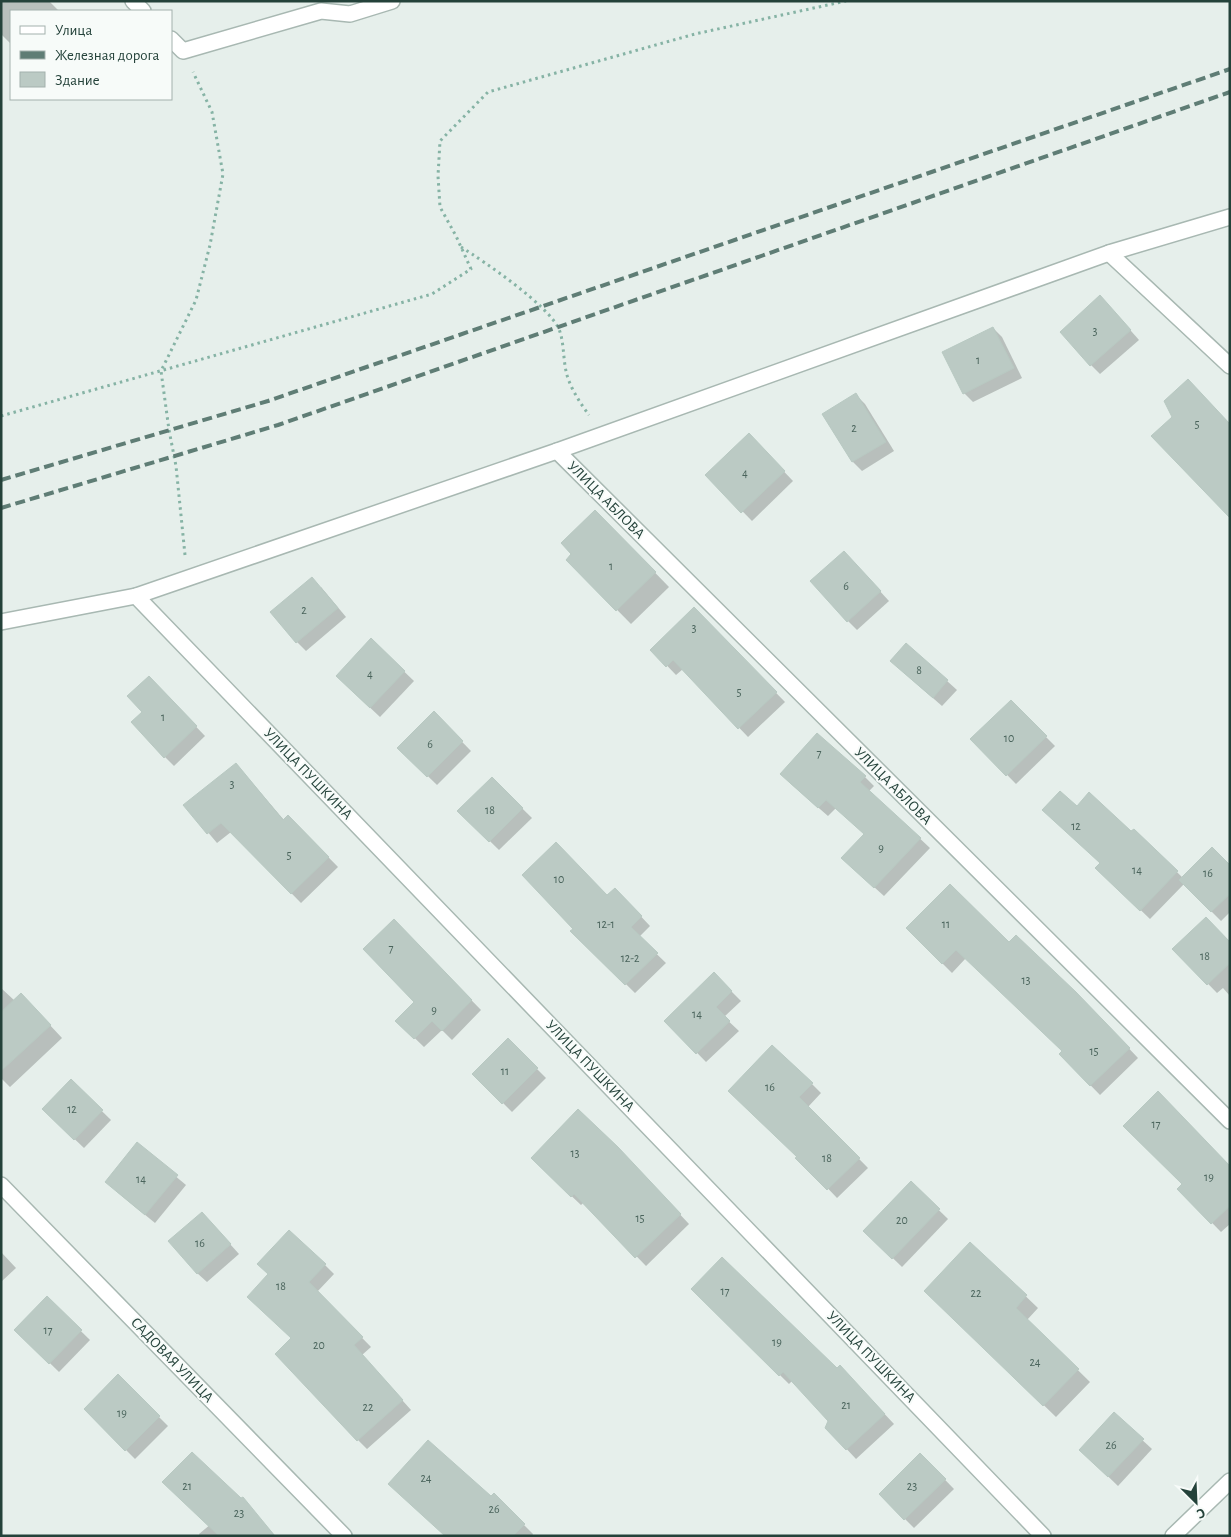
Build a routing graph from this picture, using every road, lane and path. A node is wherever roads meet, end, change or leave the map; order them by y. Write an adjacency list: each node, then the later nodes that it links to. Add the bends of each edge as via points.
1 (133, 1): 5 (street)
2 (392, 1): 4 (street, via 350,14)
3 (846, 1): 9 (path, via 695,34 488,92 440,141 440,207)
4 (320, 6): 7 (street)
5 (142, 10)
6 (172, 40): 7 (street)
7 (183, 51): 12 (path, via 212,112 223,174 196,300)
8 (1230, 217): 10 (street)
9 (461, 246): 12 (path, via 471,269 432,294); 14 (path, via 499,271 558,327 566,373 581,404)
10 (1109, 253): 11 (street); 14 (street)
11 (1230, 366)
12 (161, 371): 13 (path); 16 (path, via 176,466)
13 (1, 416)
14 (602, 434): 15 (street)
15 (557, 451): 16 (street); 19 (street, УЛИЦА АБЛОВА)
16 (187, 578): 17 (street)
17 (136, 596): 18 (street); 23 (street, УЛИЦА ПУШКИНА)
18 (1, 622)
19 (1230, 1121)
20 (1, 1185): 22 (street, САДОВАЯ УЛИЦА)
21 (1230, 1481): 24 (street)
22 (344, 1536)
23 (1043, 1536)
24 (1174, 1536)

